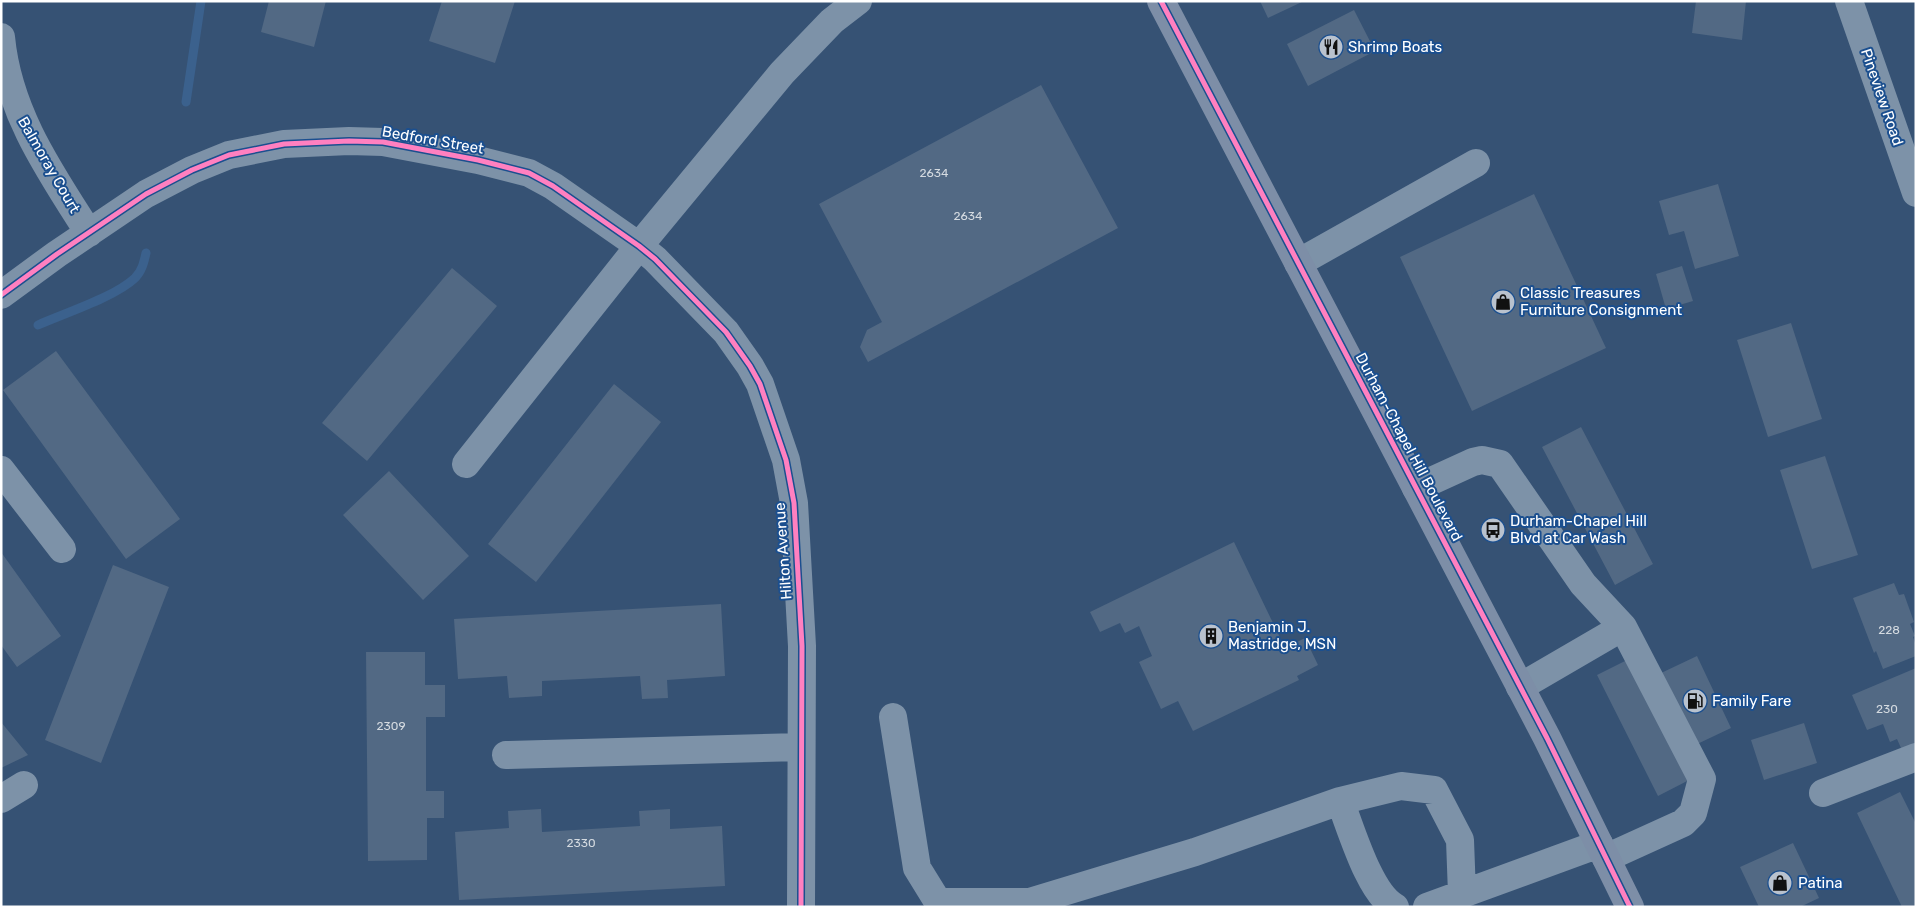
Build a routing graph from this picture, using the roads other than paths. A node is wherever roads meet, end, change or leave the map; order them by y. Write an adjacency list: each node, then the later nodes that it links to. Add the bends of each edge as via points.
1 (858, 1): 8 (street, via 799,54)
2 (1161, 1): 9 (main road, Durham-Chapel Hill Boulevard)
3 (1849, 1): 6 (street, Pineview Road)
4 (1, 37): 7 (street, Balmoray Court, via 4,60 20,115 45,164)
5 (1476, 163): 9 (street)
6 (1916, 193)
7 (89, 233): 8 (street, Bedford Street, via 146,194 192,170 229,156 284,144 349,141 383,142 529,173); 10 (street, Bedford Street)
8 (639, 246): 11 (street); 18 (street, Hilton Avenue, via 726,332 750,366 760,384 786,460 794,503 802,646)
9 (1298, 263): 13 (main road, Durham-Chapel Hill Boulevard)
10 (1, 295)
11 (466, 464)
12 (1, 470): 14 (street)
13 (1416, 488): 15 (street, via 1473,462 1482,460 1500,464 1583,584); 16 (main road, Durham-Chapel Hill Boulevard)
14 (62, 549)
15 (1623, 627): 16 (street); 25 (street, via 1702,779 1693,813 1683,823)
16 (1520, 687): 25 (main road, Durham-Chapel Hill Boulevard)
17 (893, 717): 24 (street, via 917,868 938,902 1030,902 1195,852)
18 (801, 747): 19 (street); 27 (street, Hilton Avenue)
19 (506, 755)
20 (1916, 756): 22 (street)
21 (24, 785): 23 (street)
22 (1823, 793)
23 (1, 799)
24 (1340, 801): 26 (street, via 1401,786 1434,790 1460,840); 28 (street, via 1372,883)
25 (1602, 851): 26 (street); 30 (main road, Durham-Chapel Hill Boulevard)
26 (1462, 894): 29 (street)
27 (801, 907)
28 (1394, 907)
29 (1428, 907)
30 (1630, 907)

